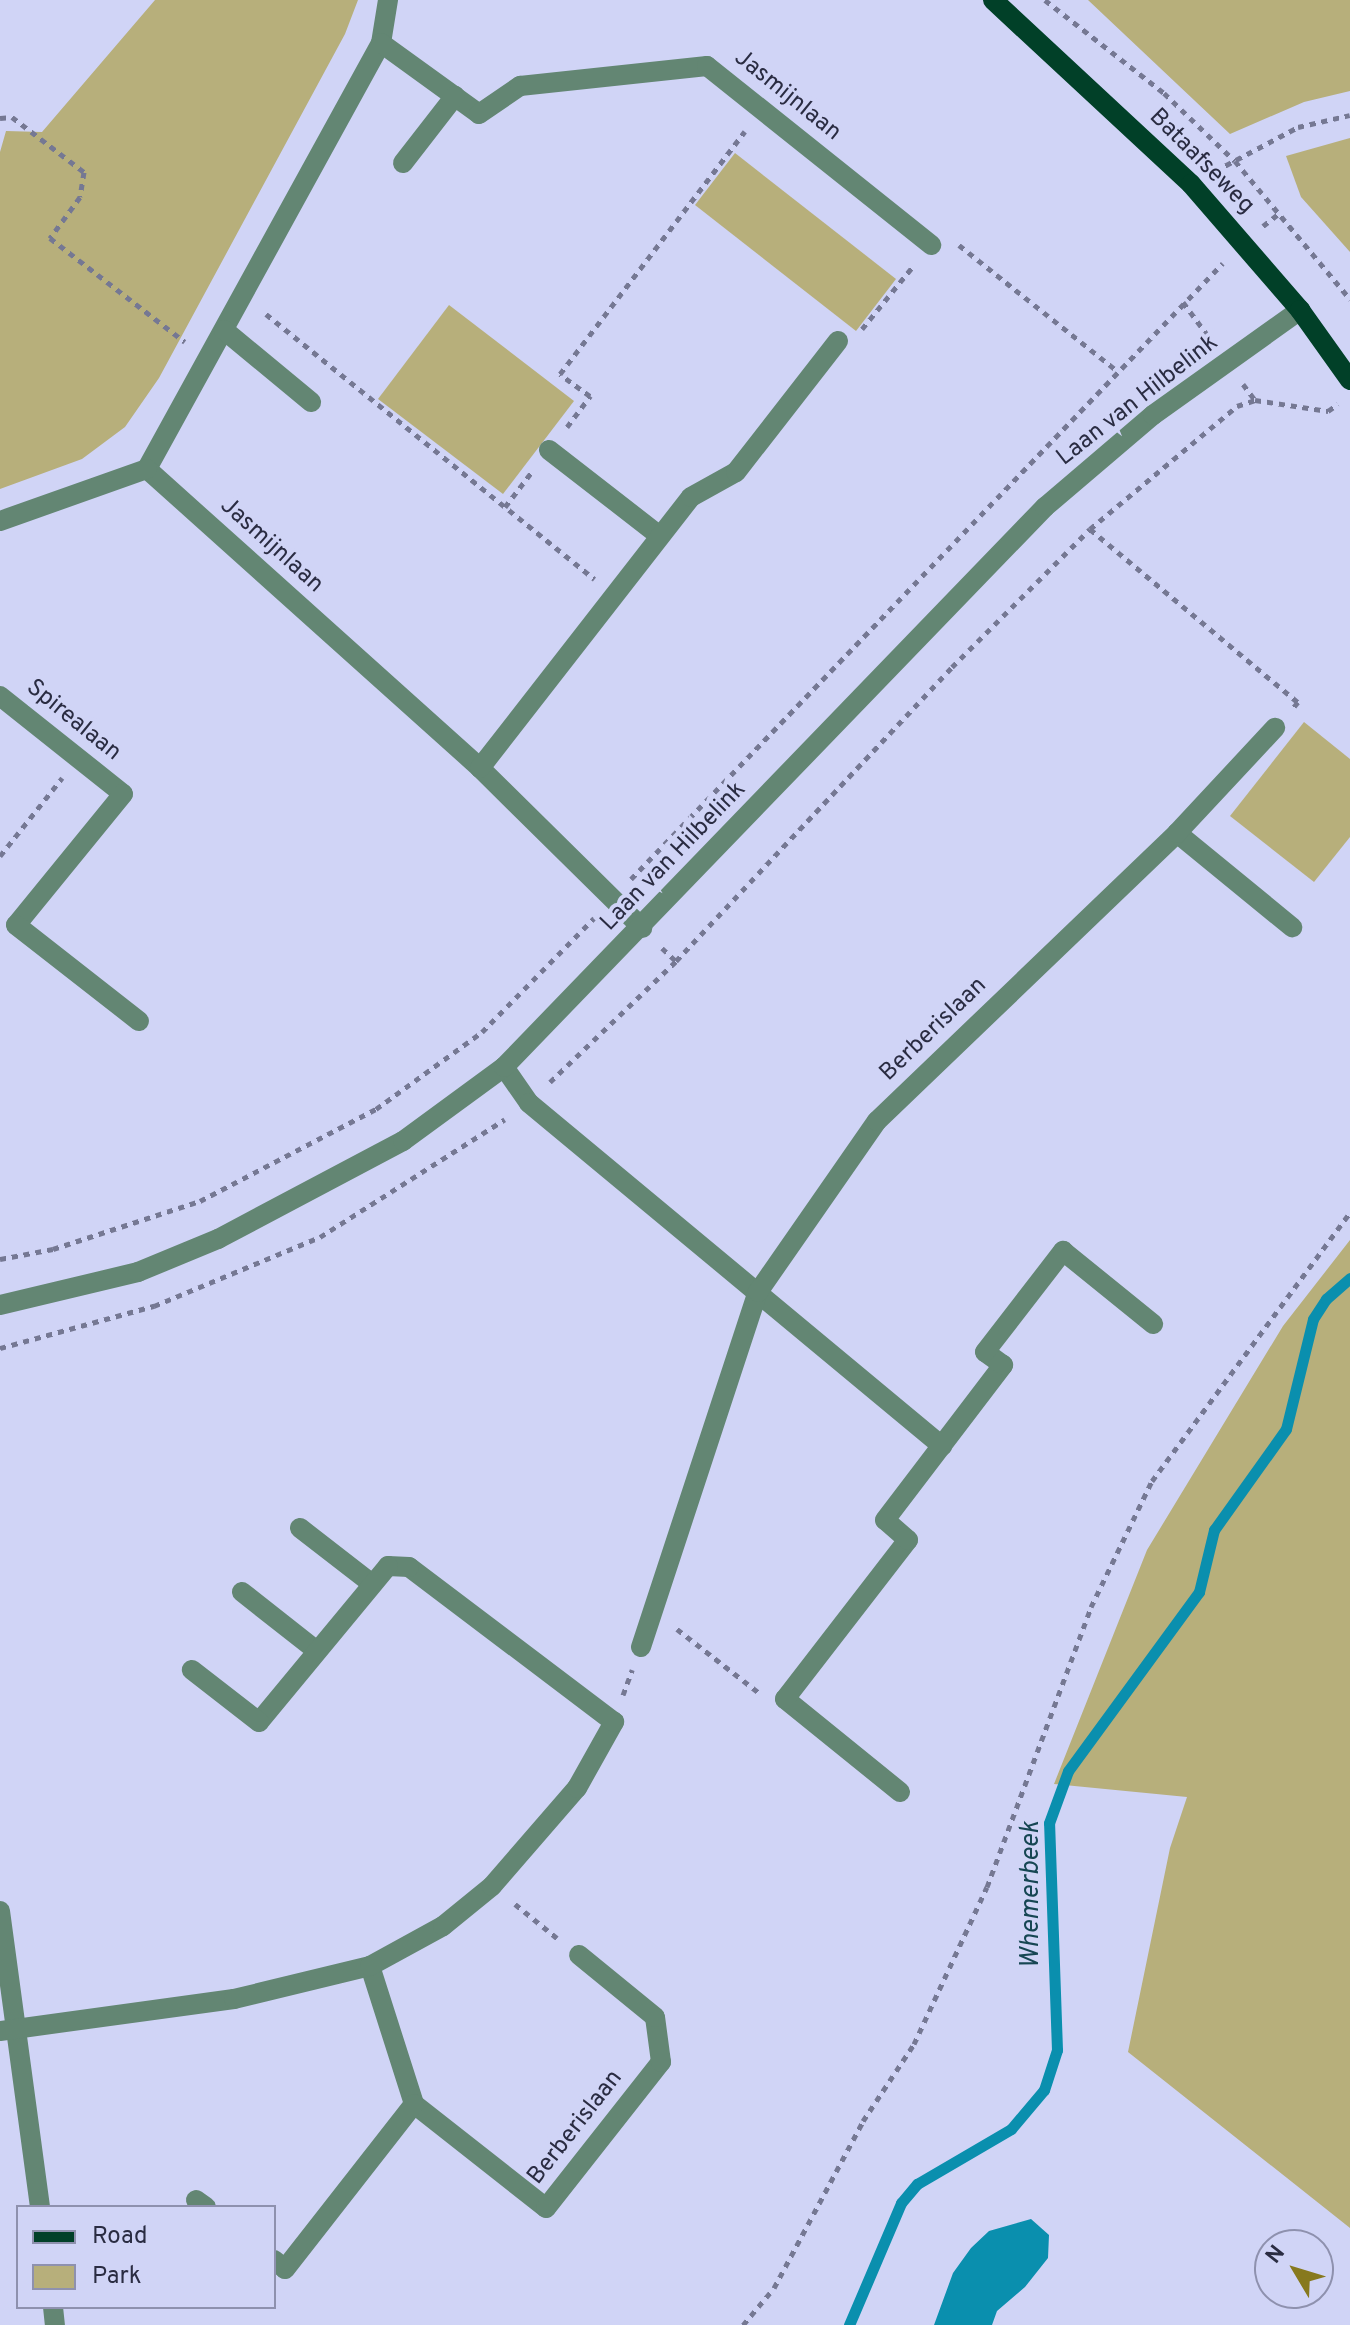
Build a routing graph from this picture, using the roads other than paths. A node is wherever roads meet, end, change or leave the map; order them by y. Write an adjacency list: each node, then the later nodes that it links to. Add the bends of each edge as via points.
1 (388, 0): 3 (street)
2 (993, 0): 7 (main road, Bataafseweg, via 1191,184)
3 (381, 43): 4 (street, Jasmijnlaan); 8 (street)
4 (455, 96): 5 (street); 6 (street, Jasmijnlaan, via 479,114 520,86 707,66)
5 (403, 163)
6 (931, 245)
7 (1300, 310): 10 (main road, Bataafseweg); 21 (street, Laan van Hilbelink, via 1153,415 1045,507)
8 (224, 330): 11 (street); 13 (street)
9 (838, 341): 15 (street, via 736,472 691,497)
10 (1350, 380)
11 (311, 402)
12 (549, 450): 15 (street)
13 (147, 469): 14 (street); 18 (street, Jasmijnlaan)
14 (0, 521)
15 (660, 536): 18 (street)
16 (0, 696): 22 (street, Spirealaan, via 123,794 16,925)
17 (1275, 728): 19 (street, Berberislaan)
18 (480, 768): 21 (street, Jasmijnlaan)
19 (1177, 833): 20 (street); 24 (street, Berberislaan, via 877,1121)
20 (1292, 927)
21 (642, 928): 23 (street, Laan van Hilbelink)
22 (139, 1021)
23 (504, 1067): 24 (street, via 529,1103); 25 (street, Laan van Hilbelink, via 403,1141 218,1239 138,1272)
24 (758, 1292): 27 (street); 31 (street, Berberislaan)
25 (0, 1305)
26 (1153, 1324): 27 (street, via 1063,1251 985,1352 1003,1365)
27 (942, 1446): 34 (street, via 885,1520 908,1540 785,1699)
28 (300, 1528): 29 (street)
29 (371, 1583): 32 (street); 37 (street, via 388,1566 409,1567 614,1722 577,1788 492,1886 443,1926)
30 (242, 1592): 32 (street)
31 (641, 1647)
32 (317, 1651): 33 (street, via 259,1722)
33 (192, 1670)
34 (900, 1792)
35 (0, 1911): 38 (street)
36 (579, 1955): 39 (street, Berberislaan, via 655,2017 661,2062 546,2208)
37 (370, 1966): 38 (street, via 234,1999); 39 (street)
38 (8, 2030): 40 (street)
39 (414, 2104): 41 (street, via 285,2269)
40 (40, 2205)
41 (276, 2262)

